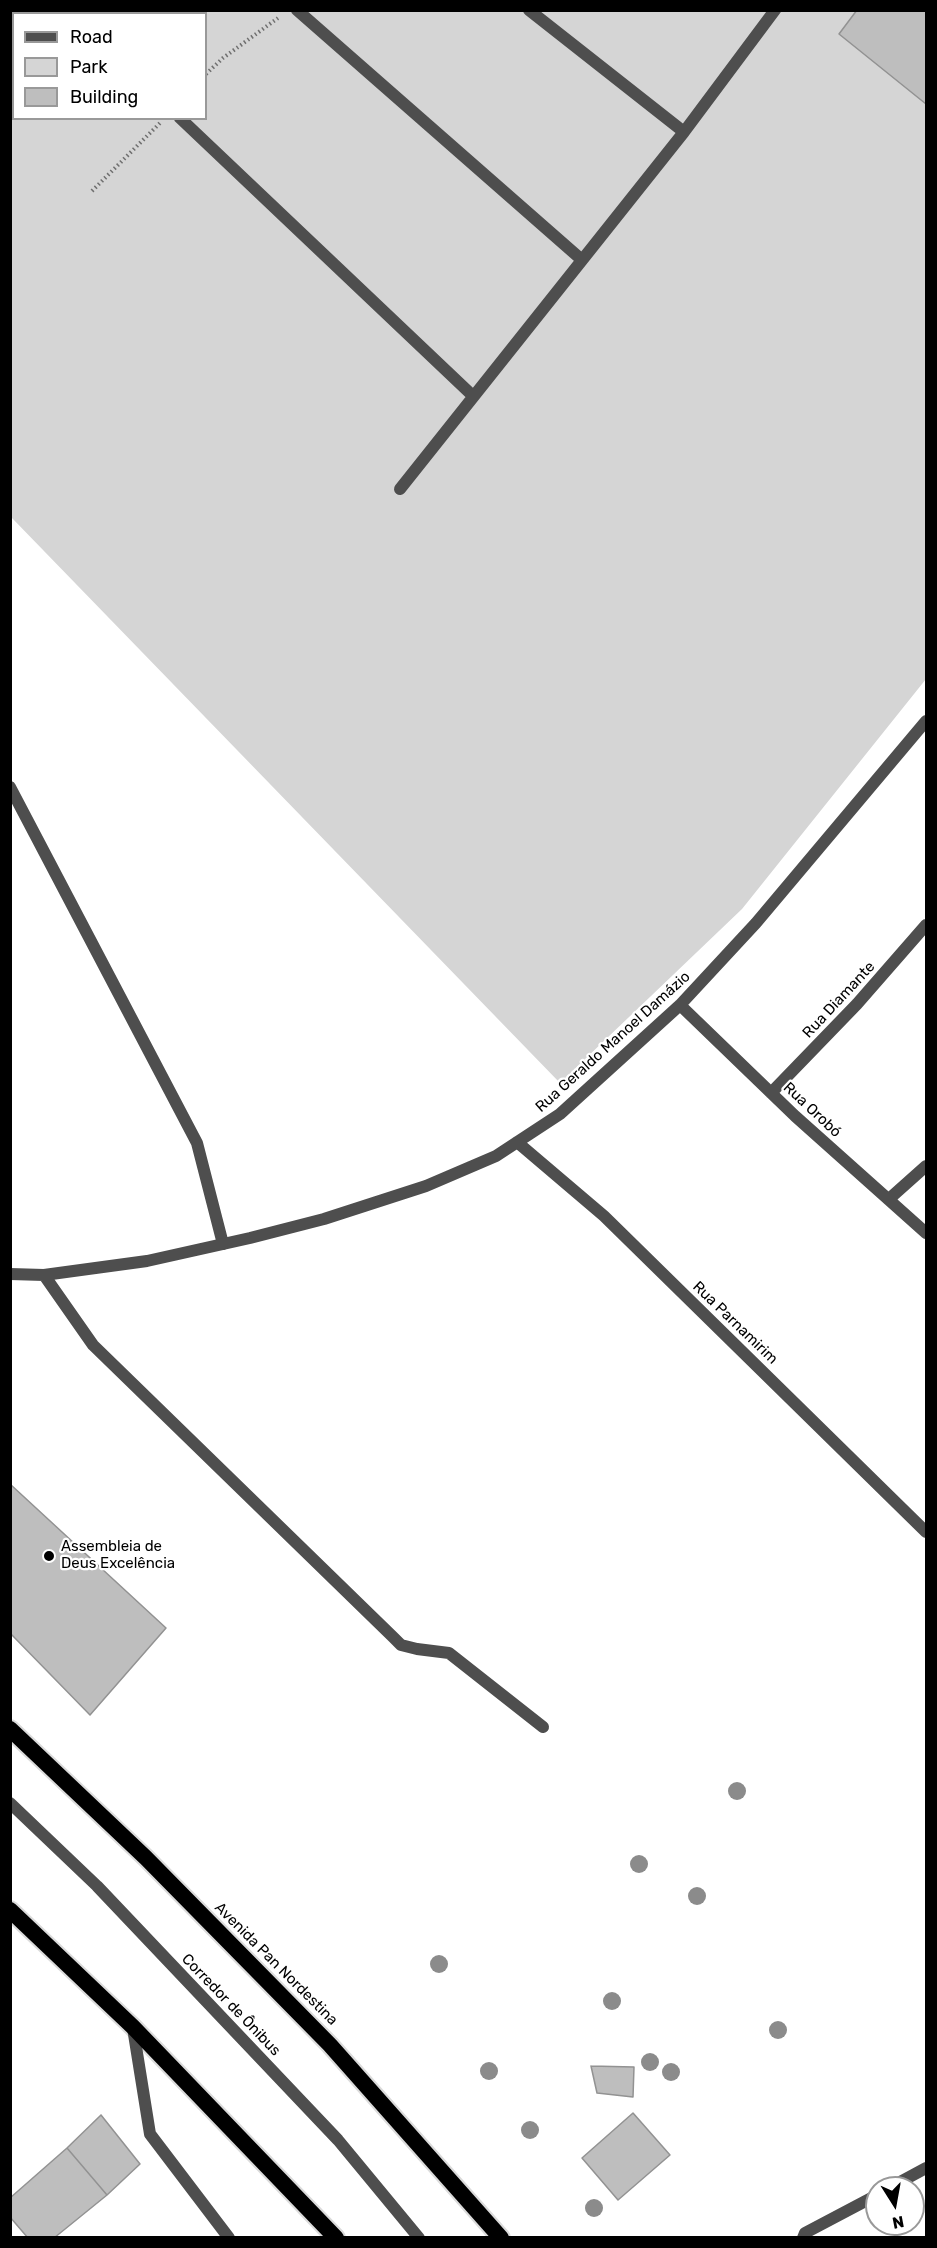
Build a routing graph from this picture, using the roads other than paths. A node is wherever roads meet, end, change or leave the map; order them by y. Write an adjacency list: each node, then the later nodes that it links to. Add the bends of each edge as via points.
1 (297, 10): 6 (street)
2 (529, 10): 5 (street)
3 (775, 10): 5 (street)
4 (182, 120): 7 (street)
5 (684, 132): 6 (street)
6 (582, 260): 7 (street)
7 (473, 396): 8 (street)
8 (400, 489)
9 (927, 720): 12 (street, Rua Geraldo Manoel Damázio, via 756,923)
10 (10, 787): 18 (street, via 197,1143)
11 (927, 925): 13 (street, Rua Diamante)
12 (680, 1005): 13 (street, Rua Orobó); 14 (street, Rua Geraldo Manoel Damázio, via 560,1114)
13 (771, 1093): 16 (street, Rua Orobó)
14 (517, 1142): 18 (street, Rua Geraldo Manoel Damázio, via 496,1156 426,1186 324,1219); 21 (street, Rua Parnamirim, via 604,1216)
15 (927, 1166): 16 (street)
16 (889, 1199): 17 (street, Rua Orobó)
17 (927, 1233)
18 (224, 1244): 20 (street, Rua Geraldo Manoel Damázio, via 147,1261)
19 (10, 1274): 20 (street, Rua Geraldo Manoel Damázio)
20 (44, 1275): 22 (street, via 93,1345 393,1637 409,1647 449,1653)
21 (927, 1532)
22 (543, 1727)
23 (10, 1729): 33 (highway, Avenida Pan Nordestina, via 146,1858 330,2045)
24 (10, 1803): 32 (street, Corredor de Ônibus, via 97,1886 338,2140)
25 (10, 1910): 26 (highway)
26 (133, 2027): 30 (street, via 150,2134); 31 (highway)
27 (927, 2168): 28 (street)
28 (912, 2176)
29 (865, 2201): 34 (street, via 805,2232)
30 (229, 2238)
31 (336, 2238)
32 (419, 2238)
33 (501, 2238)
34 (803, 2238)

